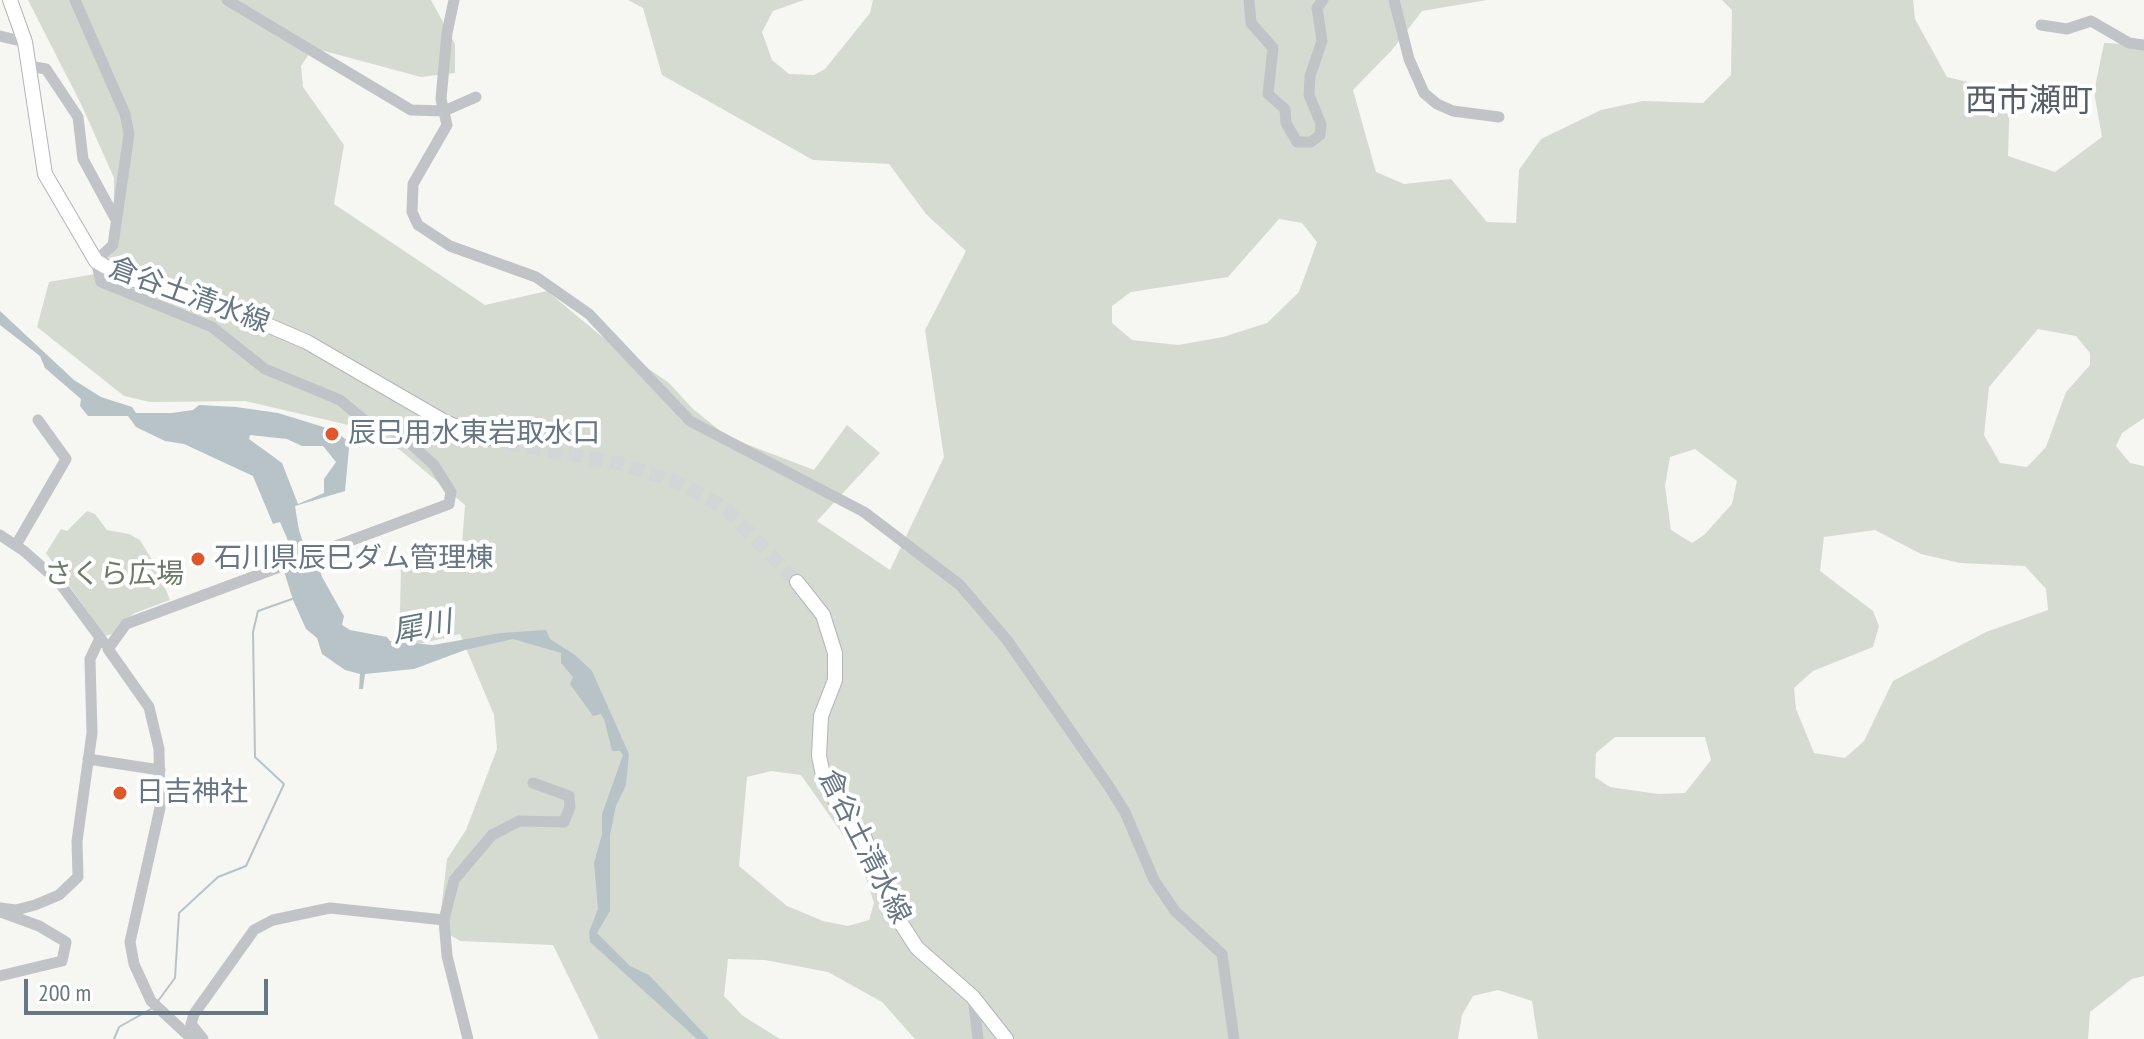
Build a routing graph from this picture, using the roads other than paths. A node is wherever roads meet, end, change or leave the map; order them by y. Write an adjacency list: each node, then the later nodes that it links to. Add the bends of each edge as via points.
1 (10, 0): 10 (main road, 倉谷土清水線)
2 (75, 0): 16 (street, via 129,134)
3 (227, 0): 14 (street, via 395,103 425,113)
4 (454, 0): 14 (street)
5 (1249, 0): 6 (street, via 1251,23 1273,48 1268,94 1285,109 1297,142 1311,142 1320,135 1309,95 1322,41 1317,8)
6 (1323, 0)
7 (1394, 0): 15 (street, via 1424,93 1453,111)
8 (2041, 25): 11 (street, via 2067,29 2091,21 2129,43)
9 (0, 36): 10 (street)
10 (25, 42): 12 (main road, 倉谷土清水線)
11 (2144, 45)
12 (29, 66): 16 (street, via 46,69 78,117 83,159); 17 (main road, 倉谷土清水線, via 45,174)
13 (476, 97): 14 (street)
14 (444, 111): 37 (street, via 447,125 413,184 412,212 418,225 450,246 536,277 589,314 690,421 864,512 969,594 1117,799 1154,880 1175,911 1222,954)
15 (1499, 117)
16 (116, 218): 17 (street, via 113,245)
17 (96, 261): 19 (main road, 倉谷土清水線, via 123,277 214,302 307,342 445,422); 24 (street, via 101,282 212,327 265,369 340,400 364,420 399,433 434,465 451,492 449,504 126,624)
18 (38, 420): 21 (street, via 66,459)
19 (486, 439)
20 (0, 535): 21 (street)
21 (16, 545): 23 (street, via 59,582)
22 (797, 582): 31 (main road, 倉谷土清水線, via 823,615 835,653 835,680 821,716 824,780 863,834 895,914 917,948)
23 (100, 638): 24 (street); 25 (street, via 90,659)
24 (108, 649): 26 (street, via 149,707)
25 (88, 759): 26 (street); 28 (street, via 77,841 78,877 59,895)
26 (160, 770): 32 (street, via 160,808 130,942 151,1001)
27 (533, 783): 29 (street, via 569,796 564,822 519,821 492,835 454,880)
28 (0, 910): 30 (street, via 66,942 62,961)
29 (444, 920): 33 (street, via 330,908 273,920 254,930 194,1014 191,1024); 34 (street, via 447,956)
30 (0, 976)
31 (973, 997): 35 (street); 36 (main road, 倉谷土清水線)
32 (192, 1039)
33 (203, 1039)
34 (468, 1039)
35 (978, 1039)
36 (1006, 1039)
37 (1234, 1039)

